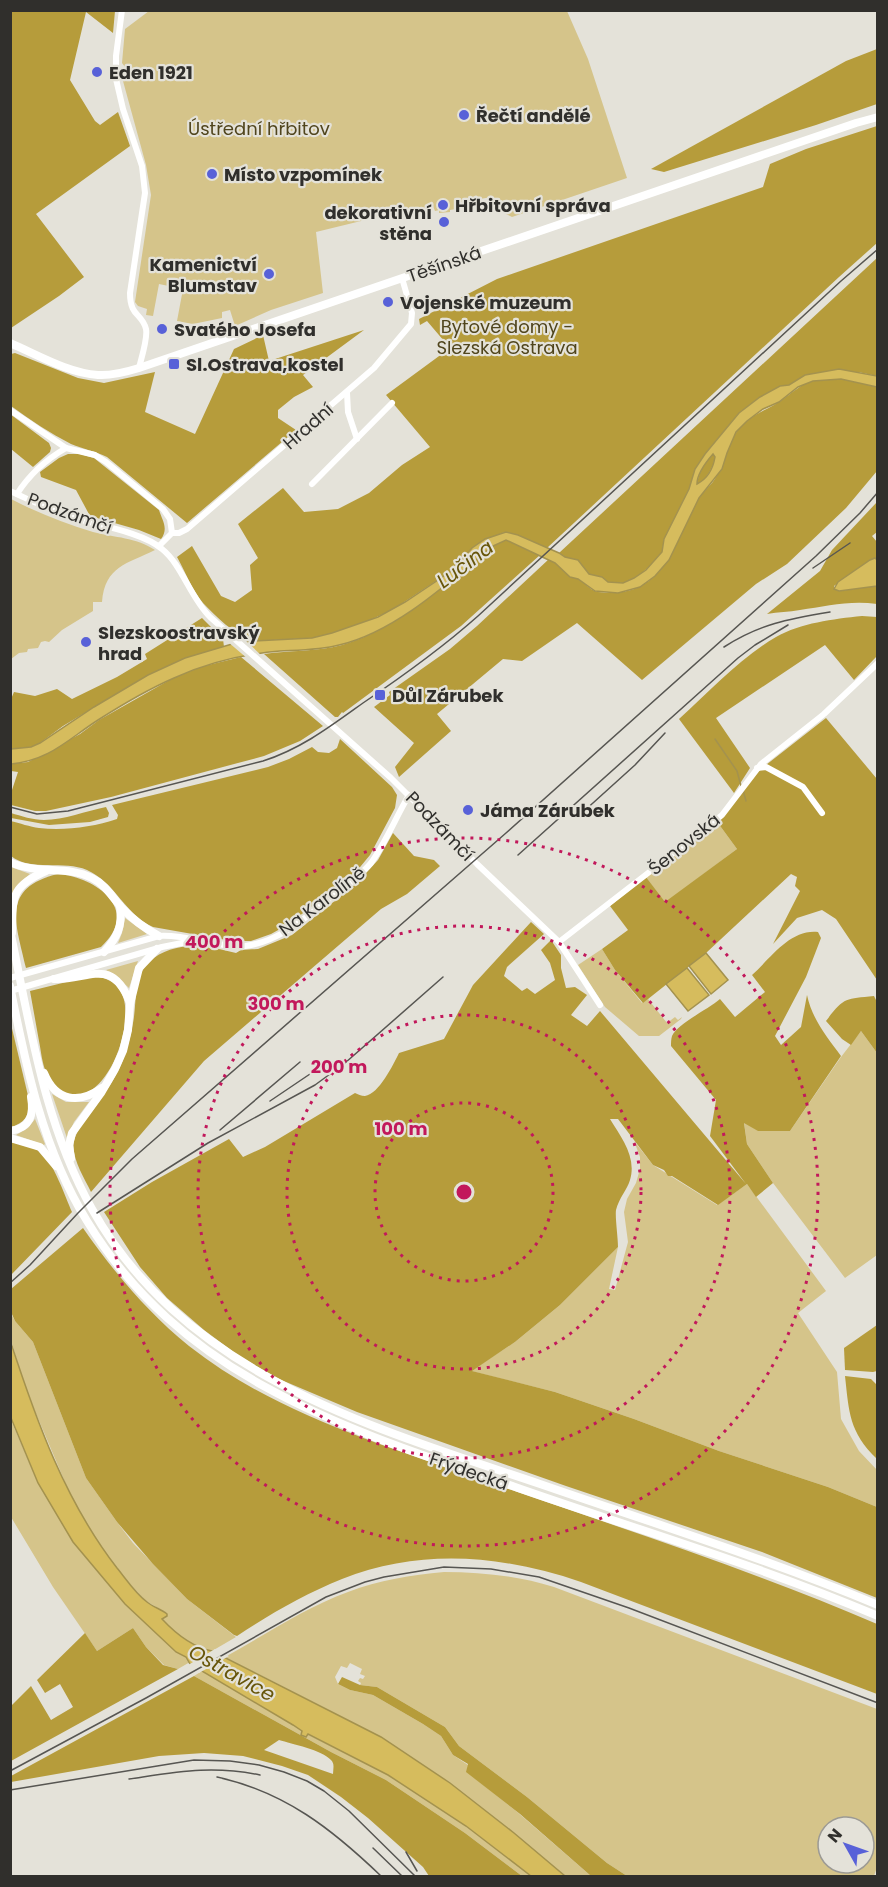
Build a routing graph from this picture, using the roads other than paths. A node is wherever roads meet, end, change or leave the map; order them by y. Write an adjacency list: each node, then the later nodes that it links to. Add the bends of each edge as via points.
1 (122, 10): 5 (street, via 116,79 142,166 145,193 130,296 132,308 146,332)
2 (878, 117): 3 (main road, Těšínská)
3 (402, 278): 5 (main road, Těšínská); 6 (street, Hradní, via 412,313 411,324)
4 (10, 343): 5 (main road, Těšínská, via 89,374 110,375)
5 (139, 368)
6 (347, 393): 9 (street, via 348,412); 13 (street, Hradní, via 187,529)
7 (392, 403): 9 (street)
8 (10, 410): 10 (street)
9 (357, 439): 11 (street)
10 (66, 448): 12 (street); 13 (street, via 97,456 149,496 169,517)
11 (312, 484)
12 (14, 493): 14 (street, Podzámčí)
13 (172, 533): 14 (street, Hradní)
14 (159, 546): 17 (street, Podzámčí, via 198,604 228,634)
15 (878, 663): 16 (street, Šenovská, via 824,714)
16 (757, 768): 18 (street, via 766,767 803,787); 25 (street, Šenovská, via 722,815)
17 (409, 795): 24 (street, Na Karolíně, via 364,871 292,928 245,946); 25 (street, Podzámčí)
18 (822, 813)
19 (10, 862): 20 (main road)
20 (46, 871): 21 (main road, via 72,871 91,877); 22 (main road, via 17,893 12,904)
21 (119, 905): 23 (main road, via 139,925); 27 (main road, via 120,930)
22 (11, 932): 34 (main road)
23 (159, 936): 24 (street, Na Karolíně); 27 (street, Na Karolíně)
24 (196, 941): 26 (street, Na Karolíně)
25 (559, 942): 33 (street, Podzámčí)
26 (157, 949): 29 (street, Na Karolíně); 32 (main road, via 140,968)
27 (104, 952): 28 (street, Na Karolíně)
28 (10, 978)
29 (54, 979): 31 (street, Na Karolíně); 32 (main road, via 90,973 105,975 120,984)
30 (10, 986): 35 (main road)
31 (10, 991)
32 (130, 1004): 36 (main road, via 123,1051)
33 (600, 1005)
34 (35, 1050): 36 (main road, via 49,1082 62,1095 84,1097); 39 (main road, via 52,1114)
35 (29, 1077): 37 (main road, via 32,1116 22,1127); 40 (main road)
36 (107, 1083): 39 (main road, via 71,1137 69,1147)
37 (10, 1131)
38 (10, 1138): 40 (main road, via 42,1149)
39 (75, 1174): 41 (main road, Frýdecká, via 114,1243 159,1297 193,1328 238,1360 315,1402)
40 (64, 1178): 42 (main road, Frýdecká, via 105,1249 153,1306 193,1341 273,1393 428,1457 756,1569)
41 (878, 1605)
42 (878, 1616)

